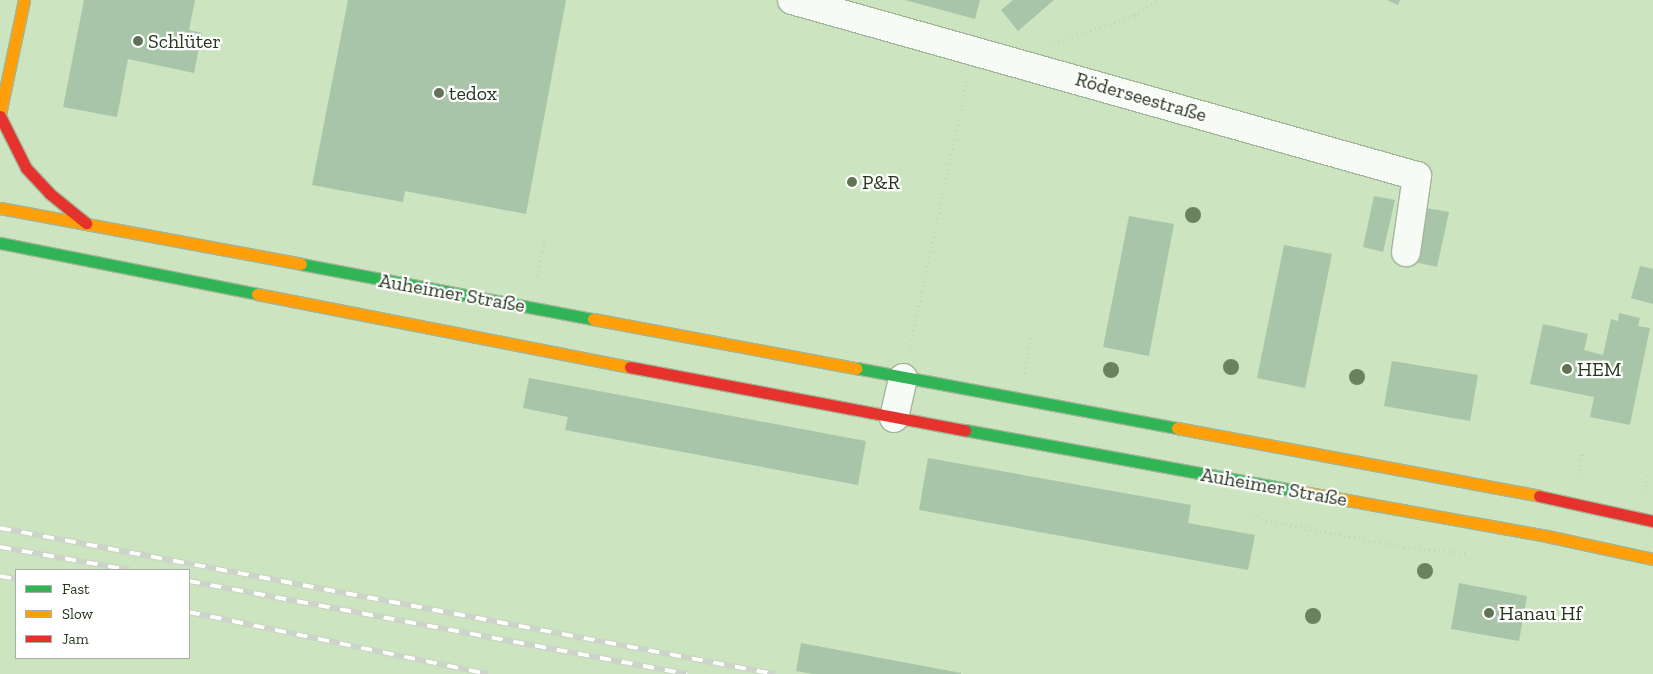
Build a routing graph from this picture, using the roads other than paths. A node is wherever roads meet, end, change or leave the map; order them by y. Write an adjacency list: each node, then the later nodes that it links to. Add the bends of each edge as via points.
1 (24, 0): 3 (main road)
2 (792, 0): 7 (street, Röderseestraße, via 1417,176)
3 (0, 115): 5 (main road, via 26,168 49,193)
4 (0, 208): 5 (main road, Auheimer Straße)
5 (89, 226): 8 (main road, Auheimer Straße)
6 (2, 242): 9 (main road, Auheimer Straße)
7 (1406, 252)
8 (903, 378): 9 (street); 10 (main road, Auheimer Straße, via 1550,498)
9 (894, 418): 11 (main road, Auheimer Straße, via 1542,535)
10 (1653, 521)
11 (1653, 559)

